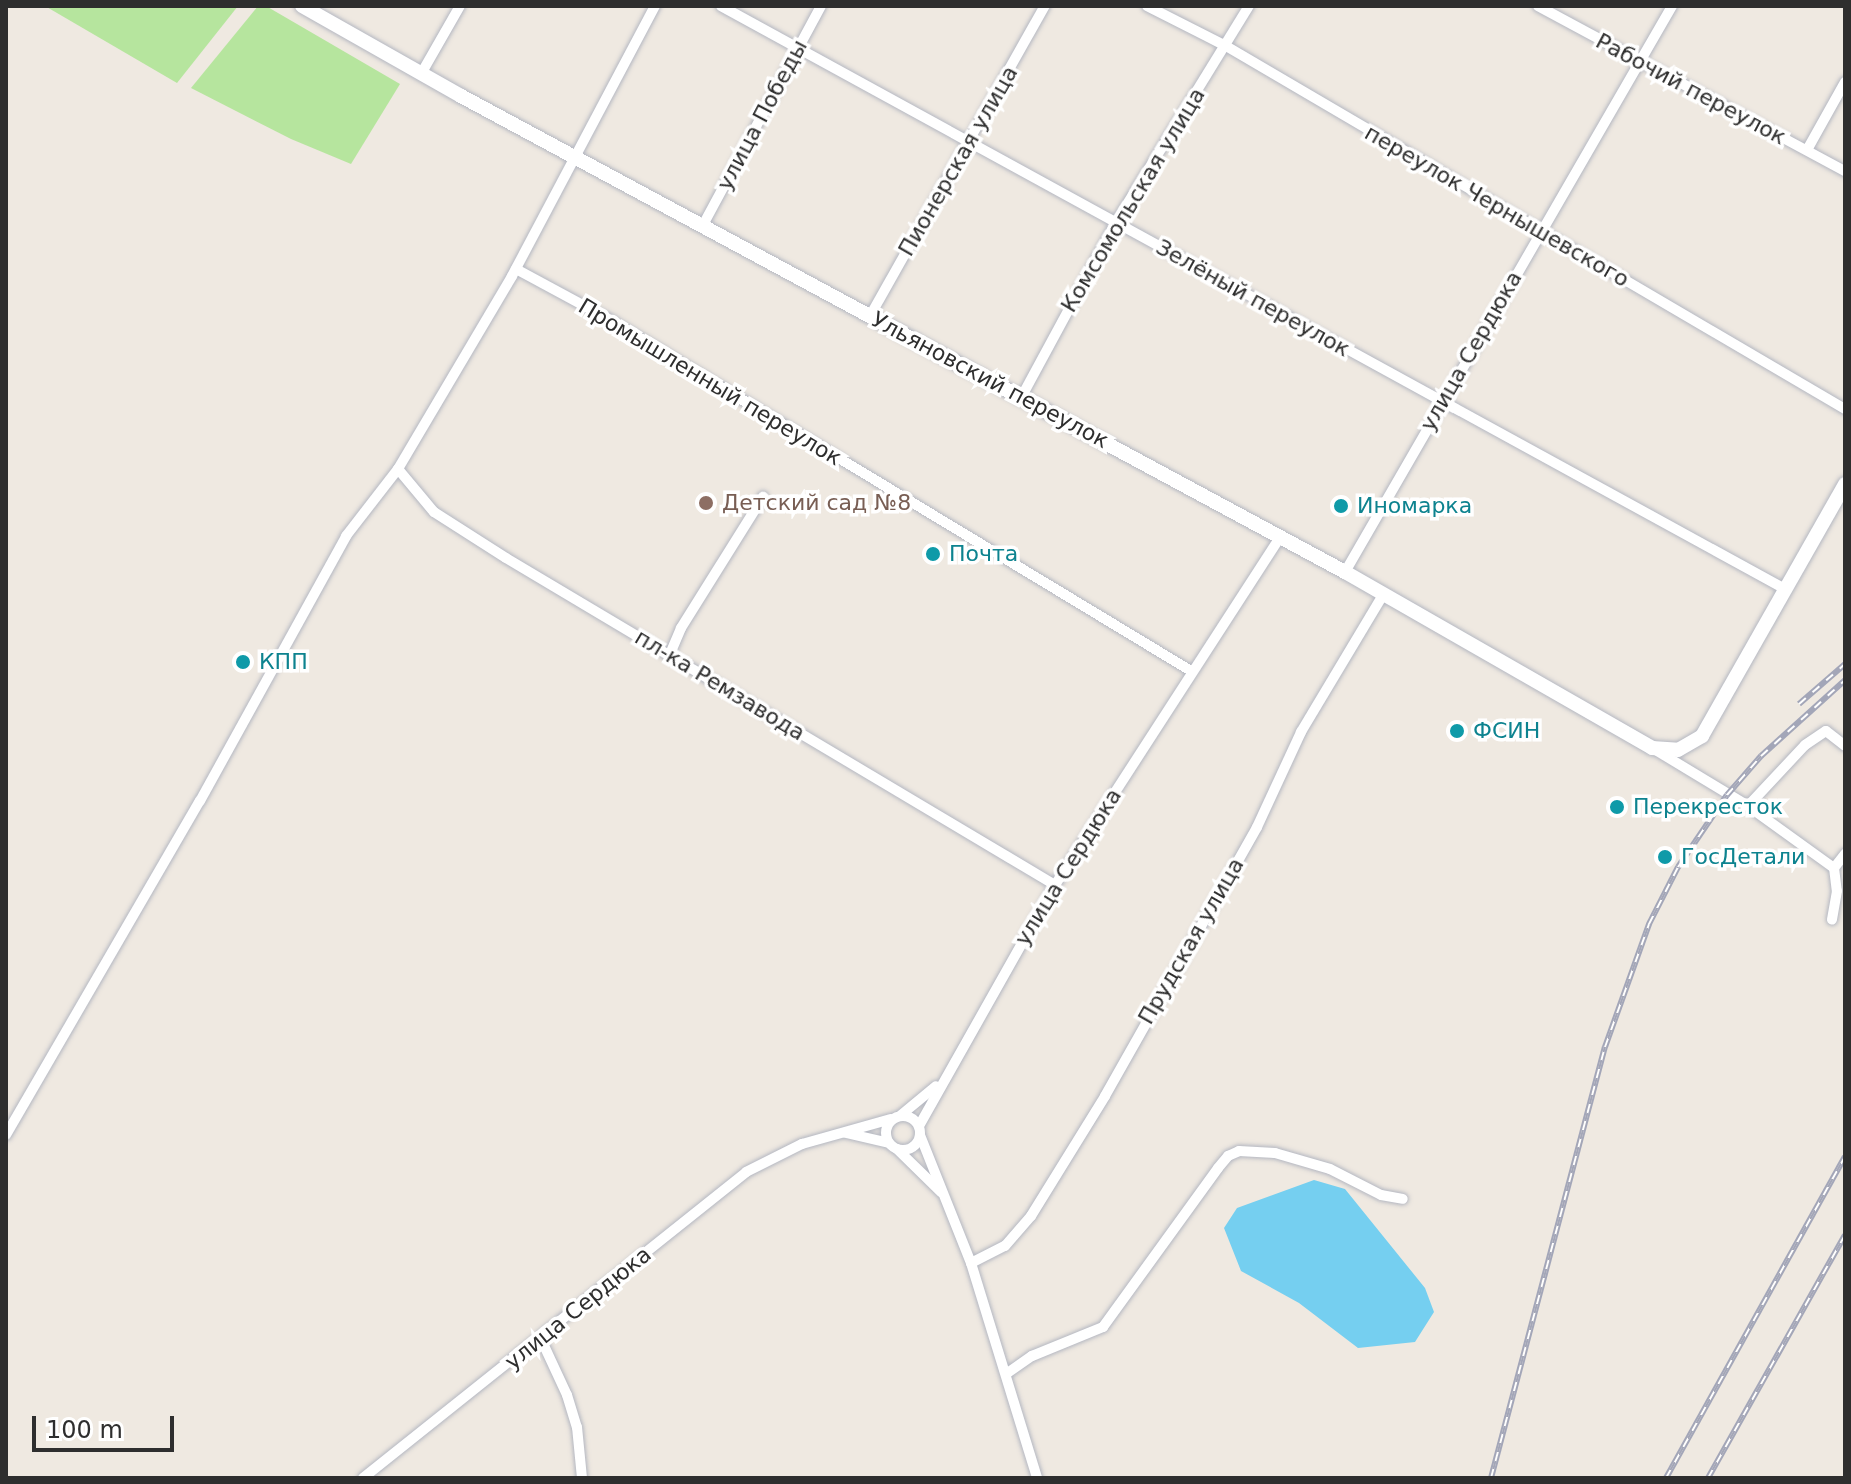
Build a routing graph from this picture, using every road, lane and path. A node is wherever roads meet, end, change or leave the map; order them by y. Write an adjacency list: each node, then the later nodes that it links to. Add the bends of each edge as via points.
1 (302, 6): 14 (main road, Ульяновский переулок)
2 (460, 6): 14 (street)
3 (655, 6): 18 (street)
4 (721, 6): 12 (street, Зелёный переулок)
5 (821, 6): 12 (street, улица Победы)
6 (1045, 6): 16 (street, Пионерская улица)
7 (1147, 6): 11 (street, переулок Чернышевского)
8 (1249, 6): 11 (street, Комсомольская улица)
9 (1538, 6): 13 (street, Рабочий переулок)
10 (1672, 6): 13 (street, улица Сердюка)
11 (1226, 46): 20 (street, Комсомольская улица); 22 (street, переулок Чернышевского)
12 (797, 48): 16 (street, Зелёный переулок); 21 (street, улица Победы)
13 (1639, 62): 17 (street, Рабочий переулок); 22 (street, улица Сердюка)
14 (421, 74): 18 (main road, Ульяновский переулок)
15 (1845, 82): 17 (street)
16 (970, 142): 20 (street, Зелёный переулок); 24 (street, Пионерская улица)
17 (1807, 150): 19 (street, Рабочий переулок)
18 (576, 157): 21 (main road, Ульяновский переулок); 23 (street)
19 (1845, 171)
20 (1116, 222): 25 (street, Комсомольская улица); 26 (street, Зелёный переулок)
21 (703, 225): 24 (main road, Ульяновский переулок)
22 (1539, 232): 26 (street, улица Сердюка); 27 (street, переулок Чернышевского)
23 (516, 269): 28 (street); 36 (street, Промышленный переулок, via 612,321)
24 (870, 316): 25 (main road, Ульяновский переулок)
25 (1022, 396): 31 (main road, Ульяновский переулок)
26 (1441, 402): 32 (street, улица Сердюка); 33 (street, Зелёный переулок)
27 (1845, 409)
28 (398, 469): 35 (street, пл-ка Ремзавода, via 434,512); 48 (street, via 346,536)
29 (1845, 484): 33 (main road)
30 (763, 497): 35 (street)
31 (1280, 537): 32 (main road, Ульяновский переулок); 36 (street, улица Сердюка)
32 (1345, 572): 34 (main road, Ульяновский переулок)
33 (1785, 589): 38 (main road, Ульяновский переулок, via 1702,736 1678,750)
34 (1383, 595): 38 (main road, Ульяновский переулок); 52 (street, Прудская улица, via 1301,732 1257,827 1105,1096 1031,1216 1005,1246)
35 (670, 654): 42 (street, пл-ка Ремзавода)
36 (1191, 671): 42 (street, улица Сердюка)
37 (1845, 746): 39 (street, via 1826,731 1805,745)
38 (1652, 748): 39 (street)
39 (1748, 806): 41 (street)
40 (1845, 854): 41 (street)
41 (1834, 868): 43 (street)
42 (1055, 885): 44 (street, улица Сердюка)
43 (1832, 920)
44 (942, 1081): 45 (street); 46 (street, улица Сердюка)
45 (896, 1117): 46 (street, via 912,1117); 47 (street, улица Сердюка); 49 (street, via 885,1134)
46 (919, 1130): 49 (street, via 912,1148); 50 (street)
47 (844, 1132): 49 (street); 53 (street, улица Сердюка, via 802,1144 746,1172)
48 (6, 1135)
49 (893, 1146): 50 (street)
50 (945, 1196): 52 (street)
51 (1403, 1199): 54 (street, via 1381,1195 1303,1161 1239,1151 1218,1168 1103,1327 1032,1356)
52 (971, 1263): 54 (street)
53 (541, 1339): 55 (street, улица Сердюка); 56 (street, via 571,1406)
54 (1006, 1374): 57 (street)
55 (363, 1478)
56 (582, 1478)
57 (1037, 1478)

